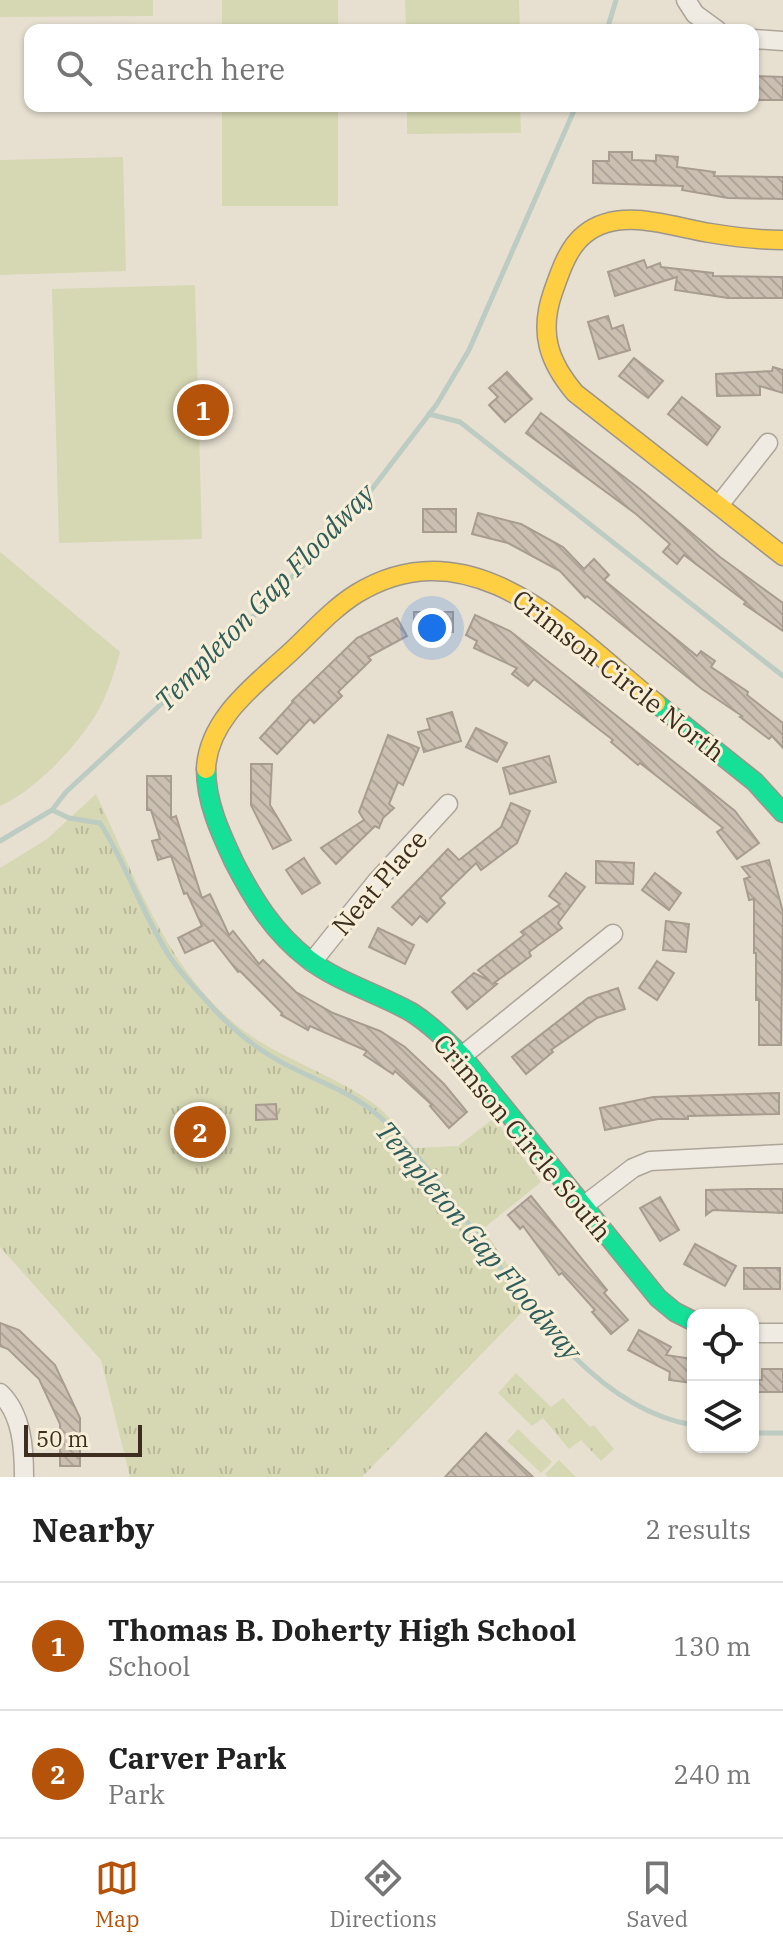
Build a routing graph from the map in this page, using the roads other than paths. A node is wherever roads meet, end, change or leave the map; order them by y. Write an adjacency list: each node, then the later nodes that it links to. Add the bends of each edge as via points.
1 (686, 0): 2 (street)
2 (709, 24)
3 (759, 39): 4 (street)
4 (783, 41)
5 (783, 240): 7 (street, via 616,221 587,232 577,243 546,316 549,355 575,393)
6 (768, 443): 7 (street)
7 (719, 505): 8 (street)
8 (783, 556)
9 (448, 804): 13 (street, Neat Place)
10 (783, 813): 11 (street, Crimson Circle North, via 755,782 528,599 473,574 416,572 377,584 342,604 239,702 209,746 207,780 213,813)
11 (263, 914): 13 (street, Crimson Circle South)
12 (613, 934): 14 (street)
13 (312, 962): 14 (street, Crimson Circle South, via 411,1013)
14 (462, 1056): 16 (street, Crimson Circle South)
15 (783, 1154): 16 (street, via 650,1161)
16 (582, 1207): 17 (street, Crimson Circle South, via 658,1298)
17 (687, 1318)
18 (759, 1333): 19 (street)
19 (783, 1333)
20 (0, 1393): 21 (street, via 20,1428)
21 (24, 1470)

